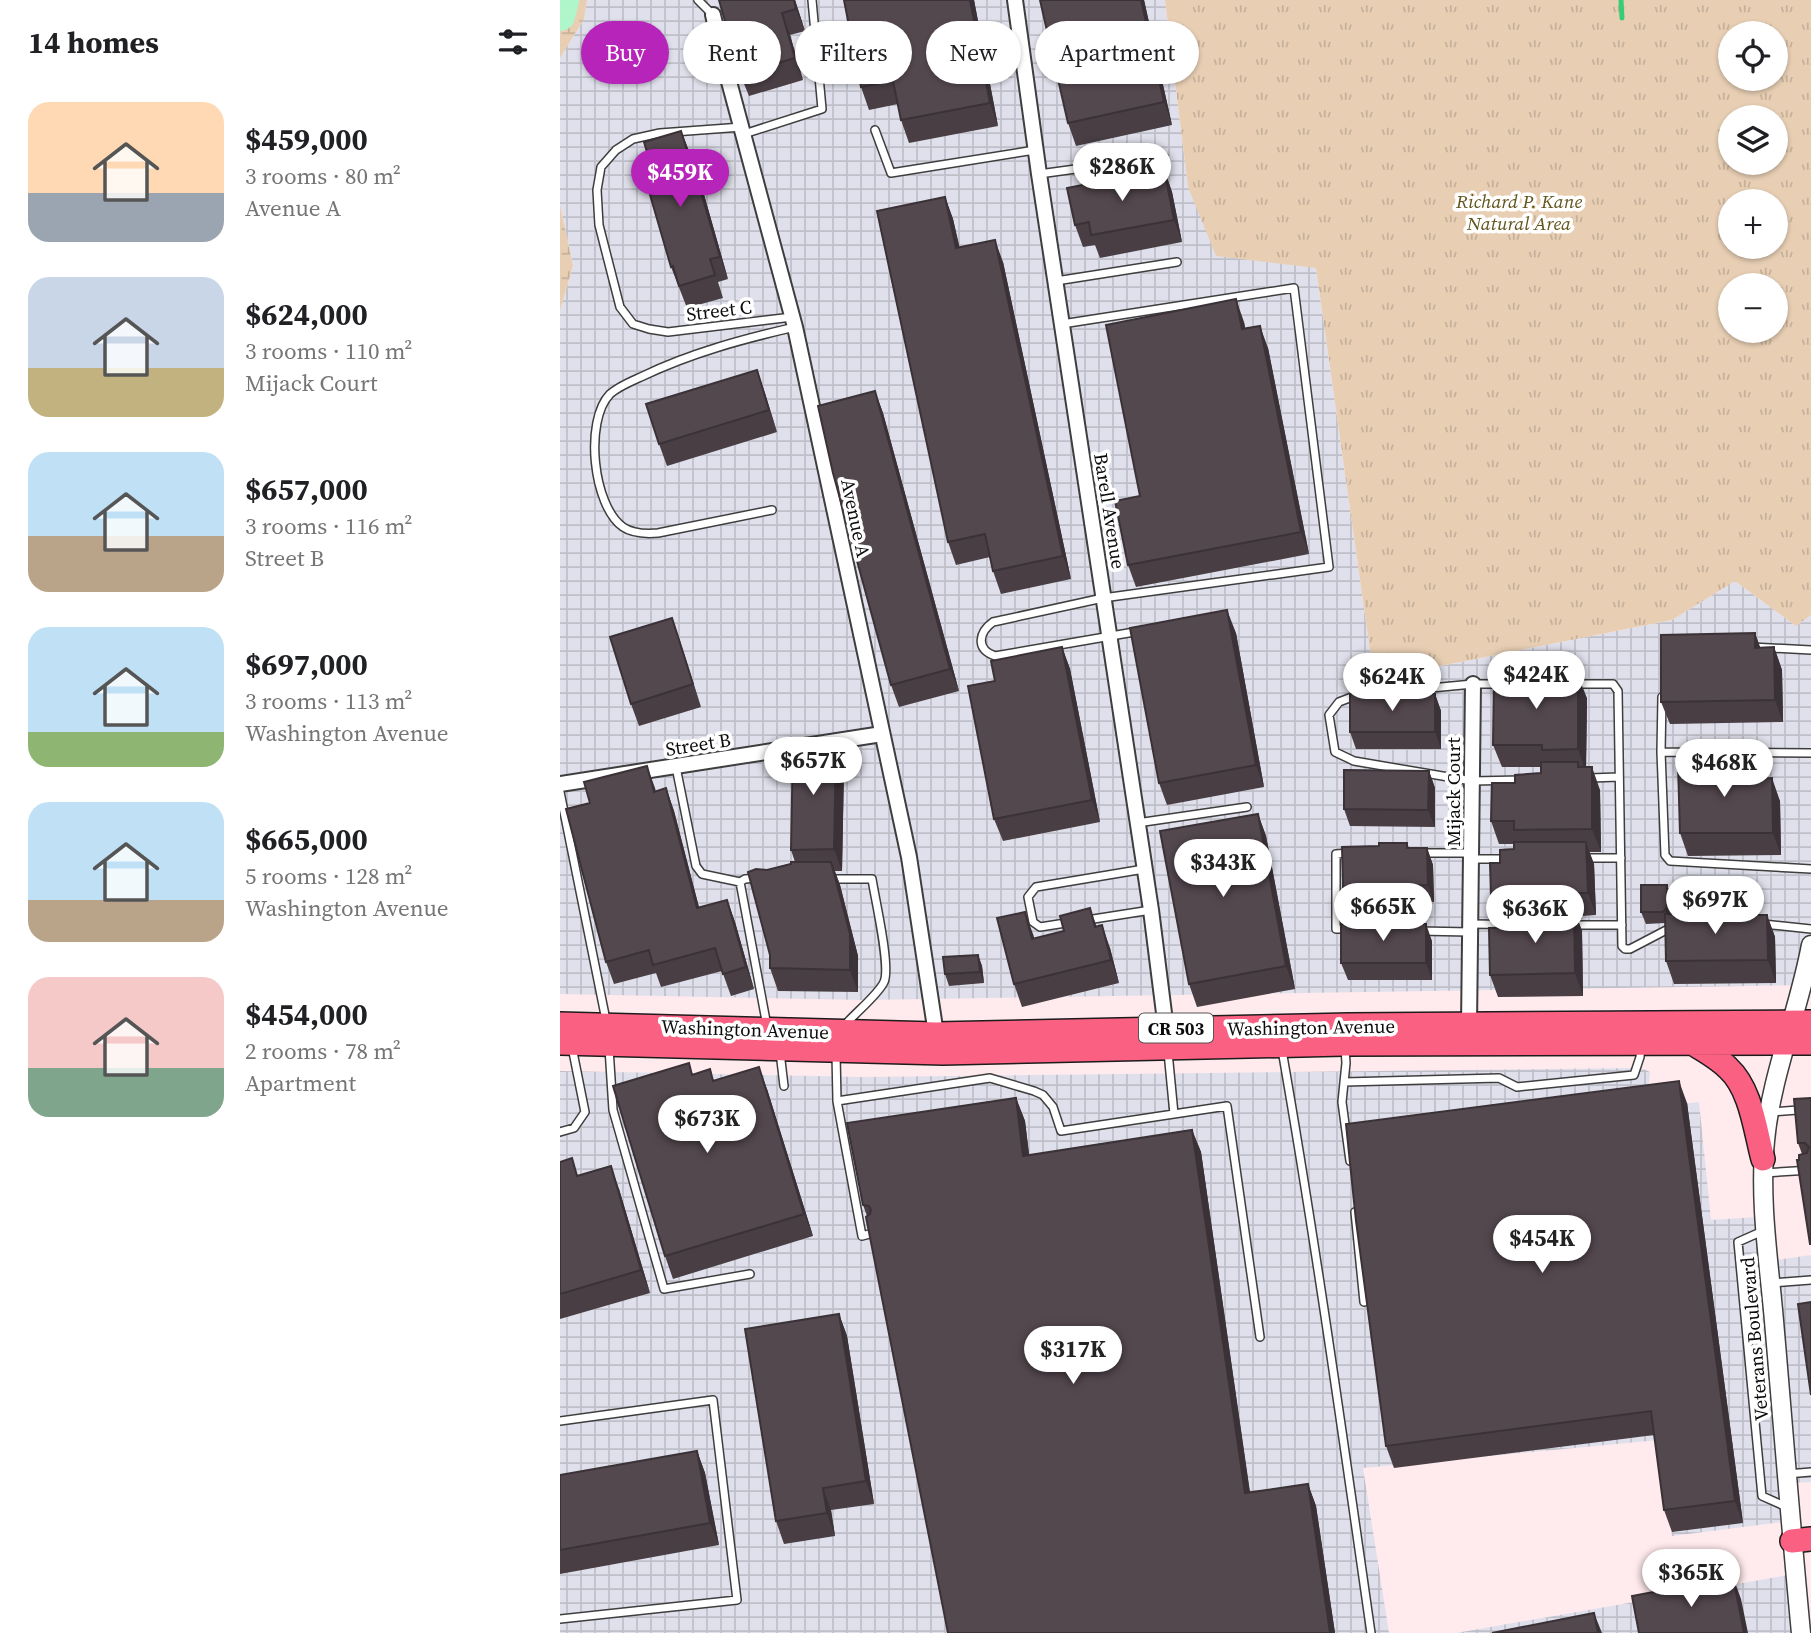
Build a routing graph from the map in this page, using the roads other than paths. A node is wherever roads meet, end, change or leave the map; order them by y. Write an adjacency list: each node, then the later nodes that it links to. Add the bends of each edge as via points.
1 (698, 0): 4 (lane)
2 (812, 0): 6 (lane, via 822,108)
3 (1015, 0): 7 (street, Barell Avenue)
4 (713, 15): 6 (street, Avenue A)
5 (875, 130): 7 (lane, via 891,173)
6 (742, 131): 12 (street, Avenue A); 12 (lane, Street C, via 660,133 633,139 616,149 601,167 598,225 620,307 632,324 668,332)
7 (1036, 149): 9 (street, Barell Avenue)
8 (1164, 157): 9 (lane)
9 (1039, 174): 11 (street, Barell Avenue)
10 (1177, 262): 11 (lane)
11 (1056, 281): 13 (street, Barell Avenue)
12 (793, 322): 14 (lane, via 627,383 610,394 595,429 594,453 603,500 624,528 641,534 659,533); 24 (street, Avenue A)
13 (1062, 324): 15 (street, Barell Avenue); 15 (lane, via 1294,288 1329,567)
14 (772, 510)
15 (1104, 598): 17 (street, Barell Avenue); 17 (lane, via 993,622 985,627 981,640 988,654 995,656)
16 (1147, 629): 17 (lane)
17 (1109, 636): 35 (street, Barell Avenue)
18 (1746, 646): 19 (lane)
19 (1811, 650)
20 (1473, 684): 21 (lane); 31 (street, Mijack Court); 31 (lane, via 1357,695 1339,702 1329,715 1335,752 1354,761)
21 (1511, 684)
22 (1562, 684): 29 (lane, via 1613,684 1618,691)
23 (1662, 685): 25 (lane)
24 (883, 734): 27 (street, Street B); 60 (street, Avenue A, via 909,857)
25 (1661, 752): 26 (lane); 43 (lane, via 1665,855 1670,861)
26 (1811, 754)
27 (676, 767): 32 (street, Street B); 46 (lane, via 696,866 702,874)
28 (1579, 778): 29 (lane)
29 (1619, 778): 40 (lane)
30 (1526, 780): 31 (lane)
31 (1472, 781): 38 (street, Mijack Court)
32 (560, 784)
33 (560, 792): 61 (lane)
34 (1247, 807): 35 (lane)
35 (1137, 823): 42 (street, Barell Avenue)
36 (1363, 853): 54 (lane, via 1336,853 1336,929)
37 (1418, 853): 38 (lane)
38 (1472, 856): 41 (lane); 53 (street, Mijack Court)
39 (1580, 858): 40 (lane)
40 (1620, 858): 52 (lane)
41 (1512, 859)
42 (1144, 869): 47 (street, Barell Avenue); 47 (lane, via 1036,887 1028,897 1033,922 1040,927)
43 (1811, 869)
44 (764, 878): 46 (lane)
45 (818, 879): 65 (lane, via 872,879 886,961 886,979 853,1014)
46 (740, 882): 64 (lane)
47 (1151, 910): 63 (street, Barell Avenue)
48 (1678, 917): 52 (lane, via 1674,926 1630,949 1622,946)
49 (1759, 924): 55 (lane)
50 (1553, 925): 53 (lane)
51 (1567, 925): 52 (lane)
52 (1622, 925)
53 (1471, 928): 56 (lane); 58 (street, Mijack Court)
54 (1363, 929)
55 (1811, 929)
56 (1417, 930)
57 (1811, 946): 59 (street, Veterans Boulevard)
58 (1469, 1026): 59 (main road, Washington Avenue / CR 503); 63 (main road, Washington Avenue / CR 503, via 1349,1025)
59 (1797, 1029): 67 (main road, Washington Avenue / CR 503); 68 (main road, Washington Avenue / CR 503); 75 (street, Veterans Boulevard)
60 (936, 1034): 63 (main road, Washington Avenue / CR 503); 65 (main road, Washington Avenue / CR 503)
61 (608, 1035): 62 (main road, Washington Avenue / CR 503); 64 (main road, Washington Avenue / CR 503); 84 (lane, via 613,1110 664,1289)
62 (564, 1036): 77 (lane, via 585,1112 574,1128)
63 (1167, 1038): 65 (main road, Washington Avenue / CR 503, via 943,1053); 70 (main road, Washington Avenue / CR 503); 76 (lane)
64 (773, 1039): 65 (main road, Washington Avenue / CR 503); 72 (lane)
65 (838, 1041): 73 (lane)
66 (1641, 1043): 67 (main road, Washington Avenue / CR 503); 69 (main road, Washington Avenue / CR 503); 71 (lane, via 1634,1075 1517,1087 1499,1078)
67 (1692, 1043): 78 (main road, via 1735,1074 1749,1105)
68 (1811, 1043)
69 (1344, 1044): 70 (main road, Washington Avenue / CR 503); 71 (lane)
70 (1282, 1046): 95 (lane)
71 (1344, 1082): 79 (lane, via 1342,1102)
72 (784, 1086)
73 (838, 1101): 76 (lane, via 990,1078 1043,1095 1053,1107 1061,1131); 83 (lane, via 862,1236)
74 (1811, 1109): 75 (lane)
75 (1769, 1112): 78 (street, Veterans Boulevard)
76 (1174, 1114): 88 (lane, via 1227,1106)
77 (560, 1132)
78 (1763, 1166): 80 (lane); 82 (street, Veterans Boulevard)
79 (1351, 1169)
80 (1811, 1170)
81 (1355, 1209): 87 (lane)
82 (1766, 1230): 86 (street, Veterans Boulevard); 92 (lane, via 1738,1242 1762,1496)
83 (873, 1233)
84 (750, 1274)
85 (1811, 1280): 86 (lane)
86 (1771, 1283): 91 (street, Veterans Boulevard)
87 (1364, 1302)
88 (1260, 1337)
89 (560, 1421): 94 (lane, via 713,1400 737,1600)
90 (1811, 1472): 91 (lane)
91 (1787, 1474): 92 (street, Veterans Boulevard)
92 (1790, 1508): 93 (street, Veterans Boulevard)
93 (1801, 1540): 96 (street, Veterans Boulevard)
94 (560, 1619)
95 (1371, 1633)
96 (1801, 1633)

